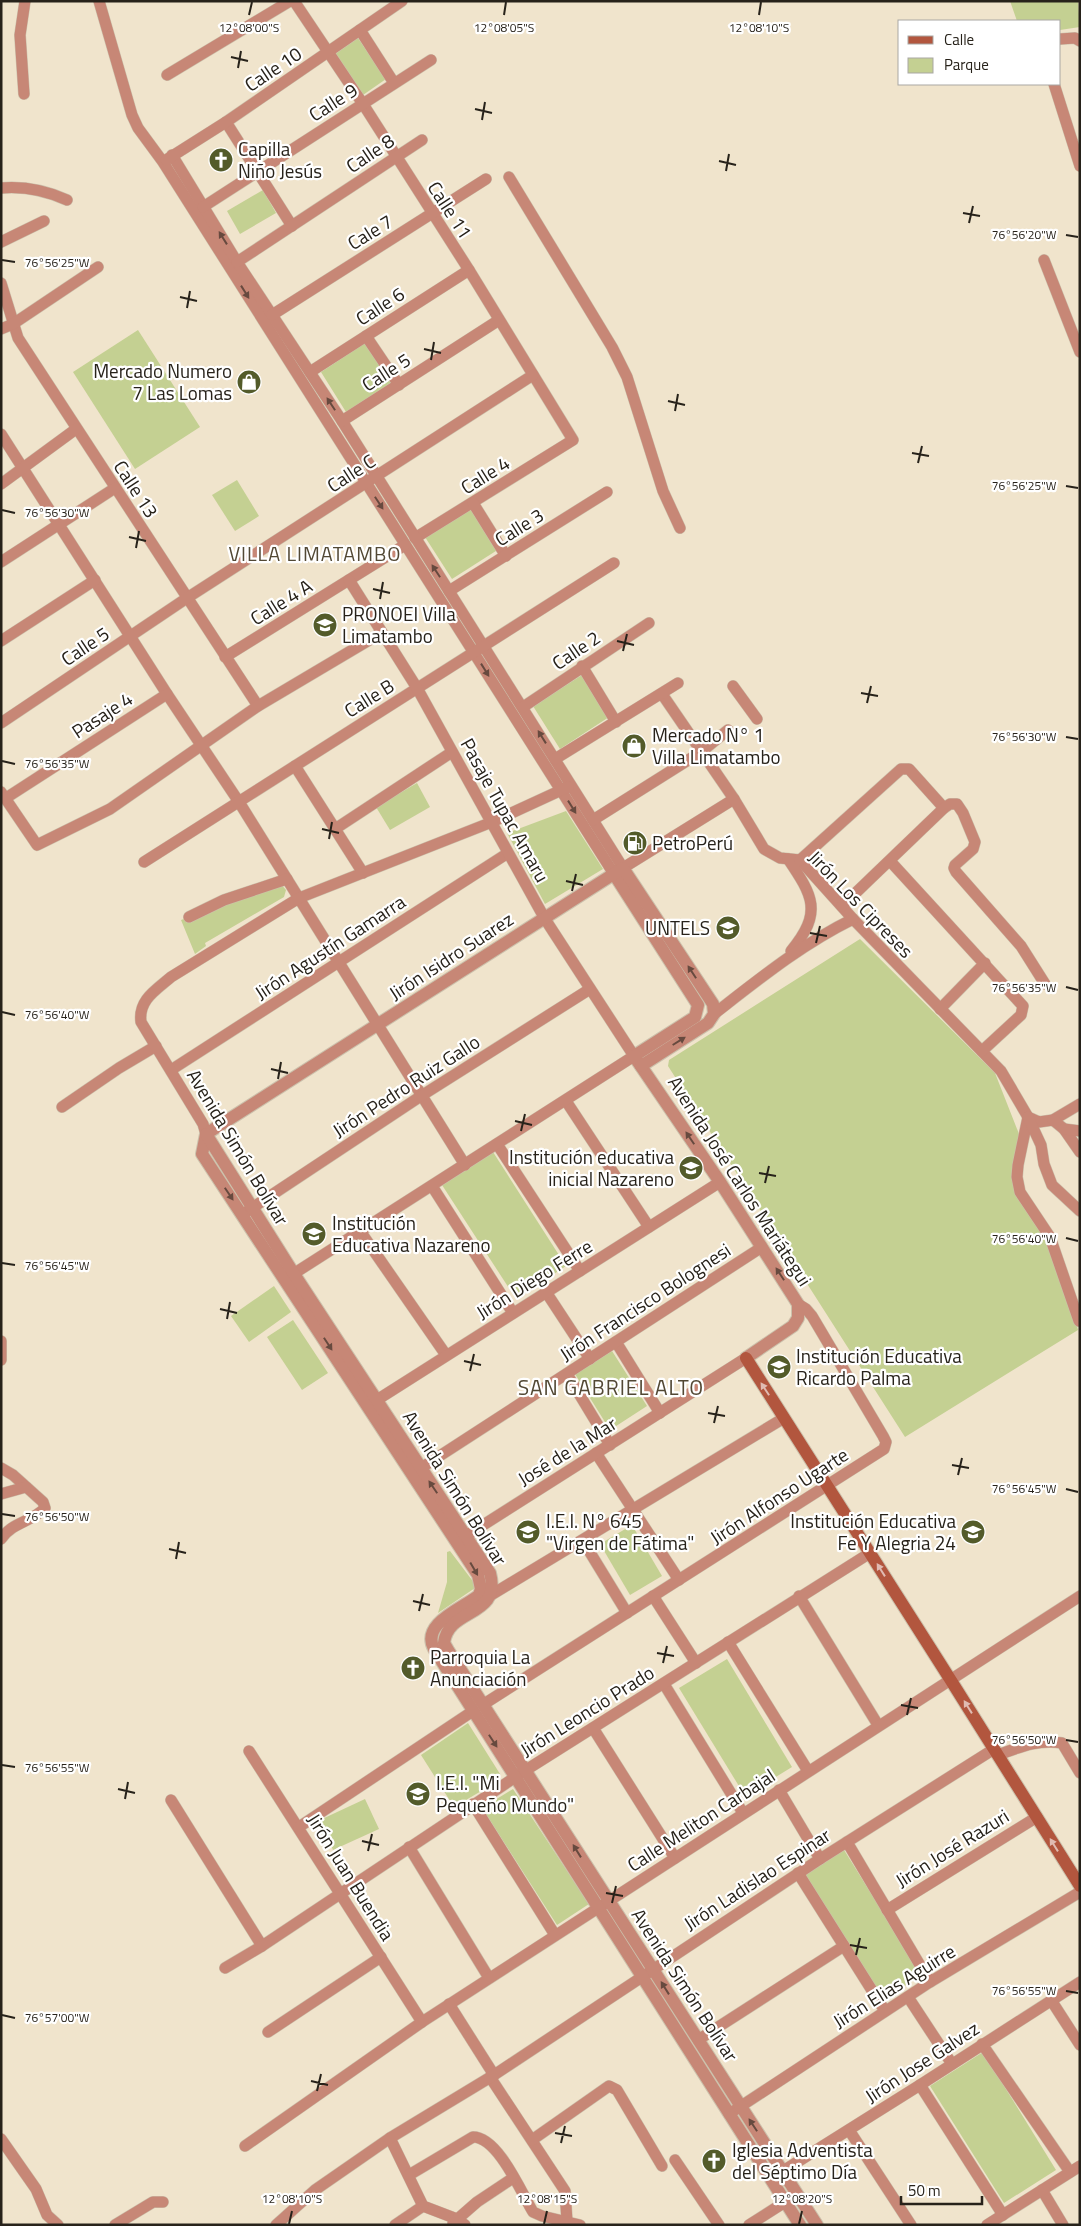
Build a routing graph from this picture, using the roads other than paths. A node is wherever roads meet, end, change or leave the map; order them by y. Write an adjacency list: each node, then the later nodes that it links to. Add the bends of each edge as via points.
1 (25, 1): 13 (street, via 20,35)
2 (99, 1): 18 (street, via 132,115 138,128)
3 (292, 1): 8 (street, Calle 11); 10 (street)
4 (402, 1): 5 (street, Calle 10)
5 (360, 30): 8 (street, Calle 10); 11 (street)
6 (1061, 39): 7 (street)
7 (1080, 41)
8 (328, 52): 14 (street, Calle 11); 15 (street, Calle 10)
9 (431, 60): 11 (street, Calle 9)
10 (167, 75)
11 (394, 83): 14 (street, Calle 9)
12 (1054, 85): 19 (street)
13 (24, 94)
14 (363, 104): 17 (street, Calle 11); 20 (street, Calle 9)
15 (226, 122): 18 (street, Calle 10); 20 (street)
16 (422, 140): 17 (street, Calle 8)
17 (396, 157): 26 (street, Calle 11); 28 (street, Calle 8)
18 (168, 159): 25 (street); 51 (street, one-way to 51)
19 (1080, 166)
20 (258, 171): 25 (street, Calle 9); 28 (street)
21 (509, 177): 56 (street, via 627,377 663,491)
22 (486, 180): 26 (street, Cale 7)
23 (1, 188): 24 (street, via 44,191)
24 (67, 200)
25 (203, 207): 31 (street, one-way to 25)
26 (432, 214): 33 (street, Calle 11); 35 (street, Cale 7)
27 (44, 221): 29 (street)
28 (292, 226): 31 (street, Calle 8)
29 (1, 242)
30 (1044, 260): 40 (street)
31 (238, 262): 35 (street)
32 (98, 267): 37 (street)
33 (469, 270): 36 (street, Calle 11); 39 (street, Calle 6)
34 (1, 283): 37 (street, Calle 13)
35 (272, 314): 41 (street)
36 (499, 320): 42 (street, Calle 11); 43 (street, Calle 5)
37 (13, 324): 38 (street); 45 (street, Calle 13, via 18,338)
38 (1, 330)
39 (366, 336): 41 (street, Calle 6); 43 (street)
40 (1080, 352)
41 (310, 372): 44 (street, one-way to 41)
42 (533, 375): 47 (street, Calle 11); 49 (street, Calle C)
43 (399, 385): 44 (street, Calle 5)
44 (342, 421): 49 (street)
45 (76, 429): 48 (street); 52 (street, Calle 13)
46 (1, 434): 48 (street)
47 (573, 440): 54 (street, Calle 4)
48 (24, 468): 50 (street); 55 (street)
49 (377, 477): 51 (street, Calle C); 57 (street)
50 (1, 484)
51 (366, 484): 57 (street, one-way to 57); 64 (street, Calle C)
52 (115, 488): 55 (street); 64 (street, Calle 13)
53 (607, 492): 58 (street, Calle 3)
54 (473, 503): 57 (street, Calle 4); 58 (street)
55 (59, 523): 59 (street); 61 (street)
56 (680, 528)
57 (410, 541): 62 (street, Calle 4 A); 63 (street, one-way to 57); 69 (street)
58 (506, 556): 63 (street, Calle 3)
59 (1, 562)
60 (614, 564): 69 (street, Calle B)
61 (95, 580): 67 (street); 68 (street)
62 (349, 580): 66 (street, Pasaje Tupac Amaru); 70 (street, Calle 4 A)
63 (449, 592): 69 (street)
64 (187, 598): 67 (street, Calle 5); 70 (street, Calle 13)
65 (649, 623): 71 (street, Calle 2)
66 (381, 633): 74 (street, Pasaje Tupac Amaru); 77 (street)
67 (131, 636): 75 (street); 81 (street, Calle 5)
68 (1, 641)
69 (479, 649): 74 (street, Calle B); 78 (street); 88 (street, one-way to 88)
70 (225, 656): 77 (street, Calle 13)
71 (582, 666): 78 (street, Calle 2); 80 (street)
72 (678, 683): 76 (street)
73 (733, 686): 79 (street)
74 (417, 688): 84 (street, Pasaje Tupac Amaru); 87 (street, Calle B)
75 (167, 694): 83 (street); 89 (street, Pasaje 4)
76 (662, 694): 80 (street); 85 (street, Jirón Los Cipreses)
77 (258, 706): 83 (street)
78 (523, 707): 86 (street, one-way to 78)
79 (757, 719)
80 (616, 722): 86 (street)
81 (1, 723)
82 (728, 730): 85 (street)
83 (202, 745): 89 (street, via 110,809 38,845); 91 (street)
84 (452, 752): 94 (street, Pasaje Tupac Amaru); 95 (street)
85 (701, 752): 90 (street, Jirón Los Cipreses); 93 (street)
86 (555, 759): 88 (street)
87 (295, 766): 91 (street, Calle B); 95 (street)
88 (566, 788): 93 (street); 94 (street); 100 (street, one-way to 100)
89 (3, 795)
90 (734, 799): 97 (street, Jirón Los Cipreses, via 764,849 780,858); 100 (street, Jirón Isidro Suarez)
91 (239, 802): 99 (street, Calle B); 102 (street)
92 (944, 808): 97 (street, via 909,769 901,769); 98 (street); 111 (street, via 957,804 975,842 973,849 955,865 956,872 1021,946)
93 (593, 820): 100 (street)
94 (492, 822): 96 (street, Pasaje Tupac Amaru); 101 (street)
95 (335, 829): 101 (street)
96 (508, 853): 106 (street, Pasaje Tupac Amaru); 109 (street, Jirón Agustín Gamarra)
97 (794, 860): 104 (street, Jirón Los Cipreses); 108 (street, via 808,888 811,910 806,930)
98 (890, 861): 104 (street); 110 (street)
99 (144, 862)
100 (618, 871): 106 (street, Jirón Isidro Suarez); 114 (street, one-way to 100, via 714,1004); 118 (street, via 698,1005 695,1017)
101 (363, 873): 103 (street)
102 (287, 880): 103 (street); 105 (street, via 258,888)
103 (299, 898): 109 (street); 116 (street, Avenida Simón Bolívar, via 172,978 144,1002 140,1011 141,1022)
104 (842, 906): 107 (street, Jirón Los Cipreses)
105 (189, 917)
106 (545, 919): 112 (street, Pasaje Tupac Amaru); 115 (street, Jirón Isidro Suarez)
107 (853, 919): 108 (street); 113 (street, Jirón Los Cipreses)
108 (782, 962): 114 (street)
109 (338, 963): 115 (street); 119 (street, Jirón Agustín Gamarra)
110 (985, 963): 113 (street); 117 (street, via 1023,1006 1022,1014)
111 (1045, 984)
112 (590, 989): 118 (street, Pasaje Tupac Amaru); 120 (street, Jirón Pedro Ruiz Gallo)
113 (940, 1009): 117 (street, Jirón Los Cipreses)
114 (714, 1014): 118 (street, Avenida José Carlos Mariátegui, one-way to 114, via 708,1023)
115 (378, 1026): 120 (street); 128 (street, Jirón Isidro Suarez)
116 (156, 1046): 119 (street, Avenida Simón Bolívar); 123 (street)
117 (982, 1051): 124 (street, Jirón Los Cipreses, via 1001,1071)
118 (638, 1060): 121 (street); 132 (street, Avenida José Carlos Mariátegui, one-way to 118)
119 (171, 1070): 128 (street, Avenida Simón Bolívar)
120 (421, 1096): 131 (street); 135 (street, Jirón Pedro Ruiz Gallo)
121 (566, 1101): 129 (street); 136 (street)
122 (1080, 1104): 125 (street)
123 (62, 1107)
124 (1028, 1117): 125 (street, via 1039,1122); 134 (street, Jirón Los Cipreses, via 1041,1145 1052,1185); 144 (street, via 1018,1164 1020,1192 1054,1244)
125 (1053, 1120): 126 (street)
126 (1064, 1129): 127 (street); 130 (street)
127 (1080, 1131)
128 (206, 1134): 135 (street, Avenida Simón Bolívar); 135 (street, Avenida Simón Bolívar, one-way to 135, via 202,1154)
129 (497, 1144): 131 (street); 139 (street)
130 (1080, 1152)
131 (465, 1165): 133 (street)
132 (720, 1182): 136 (street, Jirón Diego Ferre); 138 (street, Avenida José Carlos Mariátegui)
133 (432, 1186): 137 (street); 143 (street)
134 (1080, 1211)
135 (247, 1212): 140 (street, Avenida Simón Bolívar)
136 (649, 1227): 139 (street, Jirón Diego Ferre)
137 (360, 1231): 140 (street); 147 (street)
138 (762, 1247): 142 (street, Avenida José Carlos Mariátegui, one-way to 138); 146 (street, Jirón Francisco Bolognesi)
139 (580, 1271): 141 (street, Jirón Diego Ferre)
140 (290, 1277): 152 (street, Avenida Simón Bolívar)
141 (546, 1292): 143 (street, Jirón Diego Ferre); 149 (street)
142 (798, 1304): 148 (street, Avenida José Carlos Mariátegui, via 798,1318 793,1326); 159 (street, Jirón Alfonso Ugarte, via 806,1309 819,1328 886,1442 884,1449)
143 (513, 1313): 147 (street, Jirón Diego Ferre)
144 (1079, 1321)
145 (1, 1341): 150 (street)
146 (616, 1342): 149 (street, Jirón Francisco Bolognesi); 153 (street)
147 (446, 1355): 152 (street, Jirón Diego Ferre)
148 (746, 1358): 153 (street, José de la Mar); 154 (main road, one-way to 148)
149 (590, 1359): 151 (street, Jirón Francisco Bolognesi)
150 (1, 1360)
151 (567, 1374): 155 (street); 158 (street, Jirón Francisco Bolognesi)
152 (372, 1403): 158 (street, Avenida Simón Bolívar); 164 (street, Avenida Simón Bolívar)
153 (660, 1413): 155 (street, José de la Mar)
154 (784, 1418): 159 (main road); 162 (street)
155 (610, 1445): 156 (street, José de la Mar)
156 (596, 1453): 162 (street); 164 (street, José de la Mar)
157 (1, 1468): 160 (street)
158 (421, 1468): 164 (street, Avenida Simón Bolívar, one-way to 158)
159 (828, 1486): 166 (main road); 167 (street, Jirón Alfonso Ugarte)
160 (26, 1487): 161 (street); 163 (street, via 43,1502 45,1508 11,1527)
161 (1, 1494)
162 (634, 1510): 165 (street); 167 (street)
163 (1, 1538)
164 (462, 1539): 168 (street, Avenida Simón Bolívar, via 490,1573 493,1583)
165 (583, 1540): 168 (street); 172 (street)
166 (870, 1552): 170 (street, Jirón Leoncio Prado); 175 (main road, one-way to 166)
167 (678, 1580): 169 (street, Jirón Alfonso Ugarte)
168 (485, 1595): 177 (street, Avenida Simón Bolívar, via 486,1602 450,1628 444,1643)
169 (653, 1596): 172 (street, Jirón Alfonso Ugarte); 174 (street)
170 (799, 1596): 173 (street, Jirón Leoncio Prado); 178 (street)
171 (1080, 1596): 175 (street, Calle Meliton Carbajal)
172 (627, 1613): 177 (street, Jirón Alfonso Ugarte)
173 (728, 1642): 174 (street, Jirón Leoncio Prado); 182 (street)
174 (696, 1663): 176 (street, Jirón Leoncio Prado)
175 (950, 1679): 178 (street, Calle Meliton Carbajal); 181 (main road, one-way to 175)
176 (664, 1684): 179 (street, Jirón Leoncio Prado); 188 (street)
177 (478, 1708): 183 (street, Avenida Simón Bolívar); 190 (street, Jirón Alfonso Ugarte)
178 (878, 1725): 182 (street, Calle Meliton Carbajal)
179 (593, 1728): 183 (street, Jirón Leoncio Prado); 193 (street)
180 (249, 1751): 190 (street, Jirón Juan Buendia)
181 (996, 1752): 184 (street, Jirón Ladislao Espinar, via 1034,1742 1062,1743); 189 (main road); 191 (street, Jirón Ladislao Espinar)
182 (808, 1771): 185 (street, Calle Meliton Carbajal)
183 (521, 1773): 187 (street, Jirón Leoncio Prado); 199 (street, Avenida Simón Bolívar)
184 (1080, 1773)
185 (779, 1790): 188 (street, Calle Meliton Carbajal); 194 (street)
186 (170, 1800): 202 (street)
187 (473, 1804): 192 (street, Jirón Leoncio Prado); 201 (street)
188 (743, 1813): 193 (street, Calle Meliton Carbajal)
189 (1037, 1817): 196 (main road, one-way to 189); 200 (street, Jirón José Razuri)
190 (299, 1827): 198 (street, Jirón Juan Buendia)
191 (846, 1842): 194 (street, Jirón Ladislao Espinar); 200 (street)
192 (409, 1847): 198 (street, Jirón Leoncio Prado); 207 (street)
193 (675, 1858): 199 (street, Calle Meliton Carbajal)
194 (820, 1859): 195 (street, Jirón Ladislao Espinar)
195 (798, 1873): 203 (street); 206 (street, Jirón Ladislao Espinar)
196 (1080, 1886)
197 (1080, 1892): 208 (street, Jirón Elias Aguirre)
198 (339, 1893): 202 (street, Jirón Leoncio Prado); 204 (street, Jirón Juan Buendia)
199 (603, 1904): 201 (street, Calle Meliton Carbajal); 206 (street, Avenida Simón Bolívar)
200 (887, 1910): 208 (street)
201 (555, 1935): 207 (street, Calle Meliton Carbajal)
202 (262, 1946): 205 (street, Jirón Leoncio Prado)
203 (844, 1946): 213 (street); 216 (street)
204 (381, 1957): 214 (street, Jirón Juan Buendia); 215 (street)
205 (225, 1968)
206 (648, 1972): 216 (street, Avenida Simón Bolívar, one-way to 206); 220 (street, Jirón Ladislao Espinar); 223 (street, Avenida Simón Bolívar)
207 (489, 1978): 212 (street, Calle Meliton Carbajal)
208 (930, 1982): 210 (street, Jirón Elias Aguirre)
209 (1080, 1982): 211 (street, Jirón Jose Galvez)
210 (908, 1997): 213 (street, Jirón Elias Aguirre); 219 (street)
211 (1051, 2000): 217 (street, Jirón Jose Galvez); 218 (street)
212 (449, 2004): 214 (street, Calle Meliton Carbajal); 220 (street)
213 (885, 2012): 222 (street, Jirón Elias Aguirre)
214 (422, 2022): 228 (street, Calle Meliton Carbajal)
215 (268, 2032)
216 (698, 2040): 222 (street, Avenida Simón Bolívar)
217 (982, 2044): 219 (street, Jirón Jose Galvez); 231 (street)
218 (1080, 2045)
219 (952, 2064): 221 (street, Jirón Jose Galvez)
220 (492, 2076): 225 (street, Jirón Ladislao Espinar); 227 (street)
221 (920, 2085): 224 (street, Jirón Jose Galvez); 239 (street)
222 (741, 2106): 223 (street, Jirón Elias Aguirre); 232 (street, Avenida Simón Bolívar, one-way to 222)
223 (729, 2114): 237 (street, Avenida Simón Bolívar)
224 (849, 2130): 232 (street, Jirón Jose Galvez); 251 (street)
225 (390, 2138): 233 (street); 241 (street, Jirón Ladislao Espinar, via 315,2190)
226 (1, 2139): 243 (street, via 36,2189 46,2215)
227 (532, 2140): 230 (street, via 605,2088 613,2087); 240 (street, via 565,2191)
228 (245, 2146)
229 (675, 2160): 247 (street)
230 (662, 2166)
231 (1075, 2169): 235 (street)
232 (782, 2171): 250 (street, Avenida Simón Bolívar)
233 (409, 2176): 234 (street, via 473,2137 479,2137 497,2150); 238 (street)
234 (513, 2178): 240 (street, via 533,2212); 242 (street, via 477,2202)
235 (1042, 2190): 239 (street); 253 (street)
236 (163, 2202): 244 (street, via 153,2202)
237 (786, 2202): 248 (street); 249 (street, Avenida Simón Bolívar)
238 (423, 2206): 242 (street); 245 (street)
239 (1003, 2215): 252 (street)
240 (567, 2221): 246 (street)
241 (280, 2223)
242 (458, 2223)
243 (58, 2225)
244 (115, 2225)
245 (395, 2225)
246 (580, 2225)
247 (719, 2225)
248 (749, 2225)
249 (800, 2225)
250 (817, 2225)
251 (911, 2225)
252 (987, 2225)
253 (1064, 2225)

